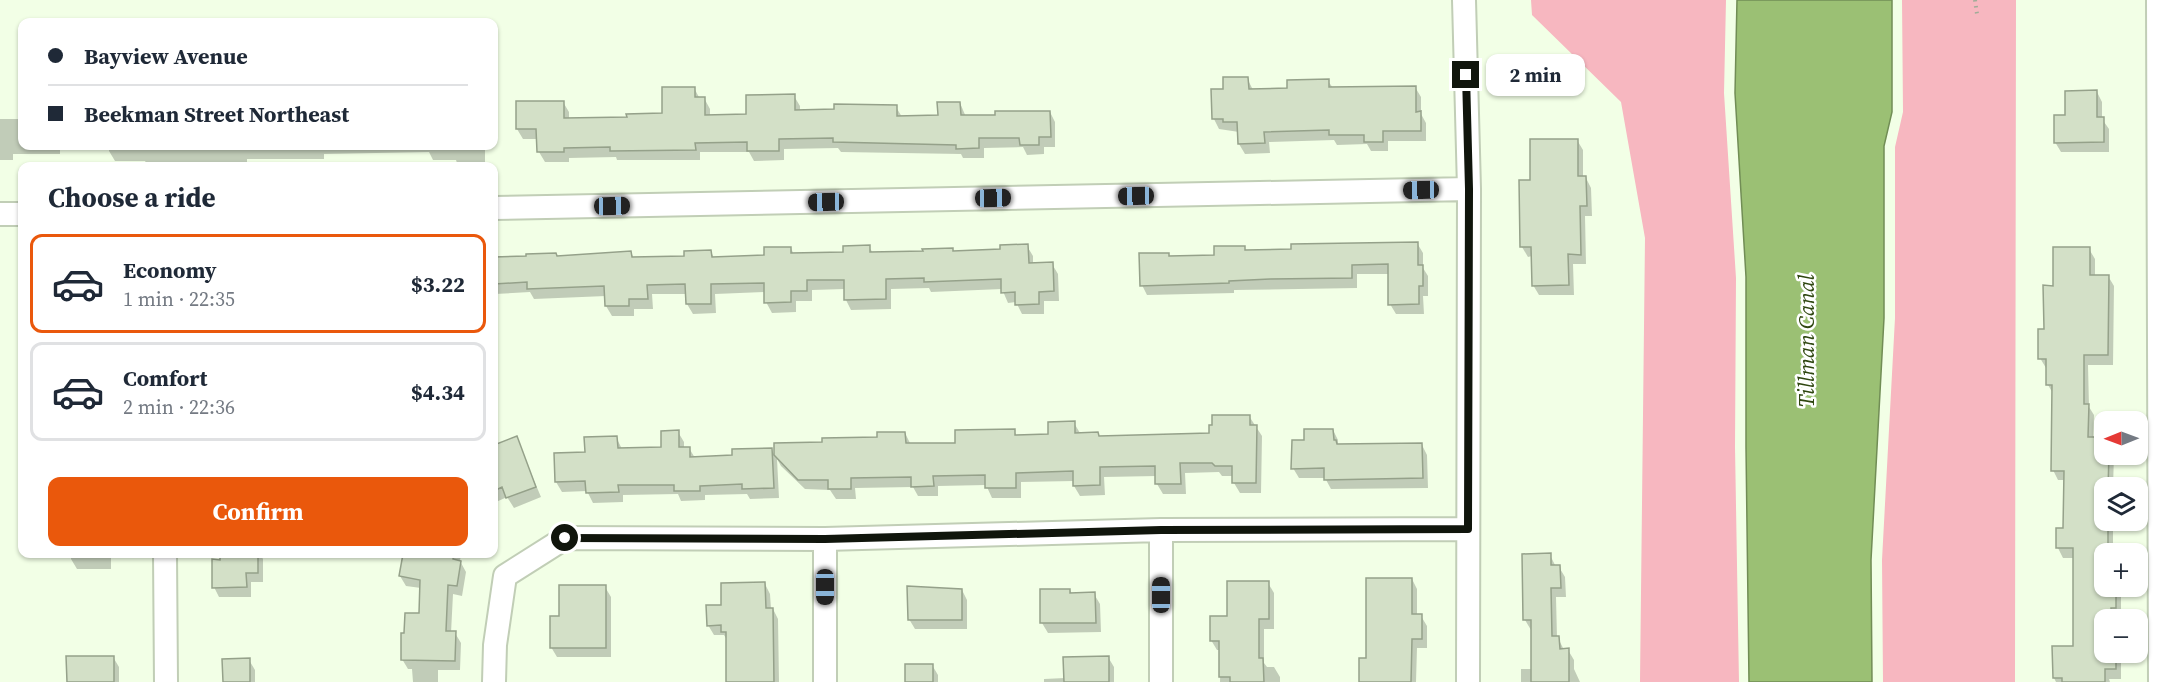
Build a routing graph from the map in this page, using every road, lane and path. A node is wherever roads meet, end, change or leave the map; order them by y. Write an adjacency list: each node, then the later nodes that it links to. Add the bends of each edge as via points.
1 (1464, 0): 6 (street)
2 (1975, 0): 4 (path)
3 (2158, 0): 5 (street)
4 (1977, 14)
5 (2163, 177): 10 (street)
6 (1469, 189): 7 (street); 11 (street)
7 (498, 208)
8 (0, 214): 9 (street)
9 (18, 214)
10 (2164, 474): 20 (street)
11 (1468, 529): 12 (street); 19 (street)
12 (1161, 530): 13 (street); 18 (street)
13 (825, 539): 16 (street, via 565,538 505,576); 17 (street)
14 (165, 558): 15 (street)
15 (166, 682)
16 (494, 682)
17 (825, 682)
18 (1161, 682)
19 (1468, 682)
20 (2160, 682)

